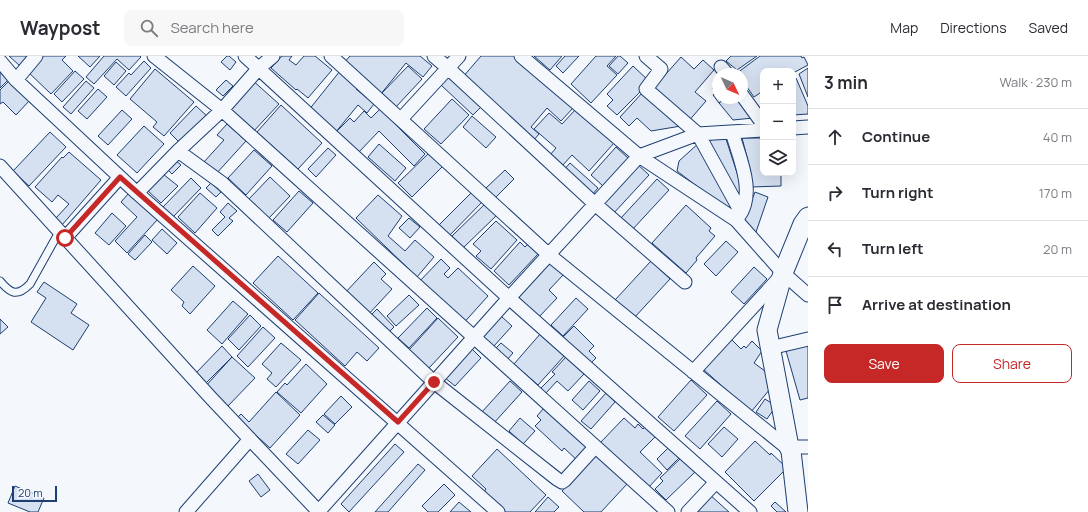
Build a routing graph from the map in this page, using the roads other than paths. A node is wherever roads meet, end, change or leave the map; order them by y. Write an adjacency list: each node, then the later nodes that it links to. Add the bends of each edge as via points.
1 (36, 56): 13 (street)
2 (154, 56): 15 (street)
3 (245, 56): 11 (street)
4 (273, 56): 11 (street)
5 (331, 56): 16 (street)
6 (434, 56): 12 (street)
7 (459, 56): 12 (street)
8 (521, 56): 24 (street)
9 (646, 56): 22 (street, via 661,69 646,89)
10 (0, 61): 13 (street)
11 (259, 68): 15 (street); 37 (street)
12 (448, 68): 16 (street); 28 (street)
13 (16, 80): 26 (street)
14 (748, 103): 17 (street)
15 (222, 110): 23 (street); 38 (street)
16 (401, 119): 32 (street)
17 (760, 120)
18 (808, 127): 19 (street)
19 (796, 128)
20 (760, 130): 21 (street)
21 (732, 132): 22 (street); 29 (street, via 747,189)
22 (698, 134): 24 (street); 29 (street)
23 (178, 151): 27 (street); 42 (street, via 222,183)
24 (639, 156): 28 (street); 29 (street)
25 (0, 166): 31 (street)
26 (120, 177): 27 (street); 31 (street)
27 (137, 193): 43 (street)
28 (595, 204): 32 (street); 35 (street)
29 (739, 216): 33 (street)
30 (808, 217): 33 (main road)
31 (62, 235): 34 (lane, via 24,291 17,293 8,290); 44 (street)
32 (548, 254): 37 (street); 41 (street)
33 (783, 273): 36 (street); 40 (main road, via 767,330); 41 (street)
34 (0, 281)
35 (685, 282)
36 (808, 295)
37 (509, 298): 38 (street); 47 (street)
38 (474, 336): 42 (street); 45 (street)
39 (808, 339): 40 (street)
40 (770, 348): 46 (main road)
41 (693, 372): 46 (street)
42 (434, 382): 43 (street); 45 (street, via 562,482)
43 (398, 422): 49 (street); 50 (street)
44 (250, 439): 48 (street); 49 (street)
45 (595, 447): 51 (street)
46 (796, 448): 54 (main road)
47 (716, 482): 52 (street); 53 (street)
48 (186, 512)
49 (319, 512)
50 (498, 512)
51 (668, 512)
52 (688, 512)
53 (750, 512)
54 (798, 512)

